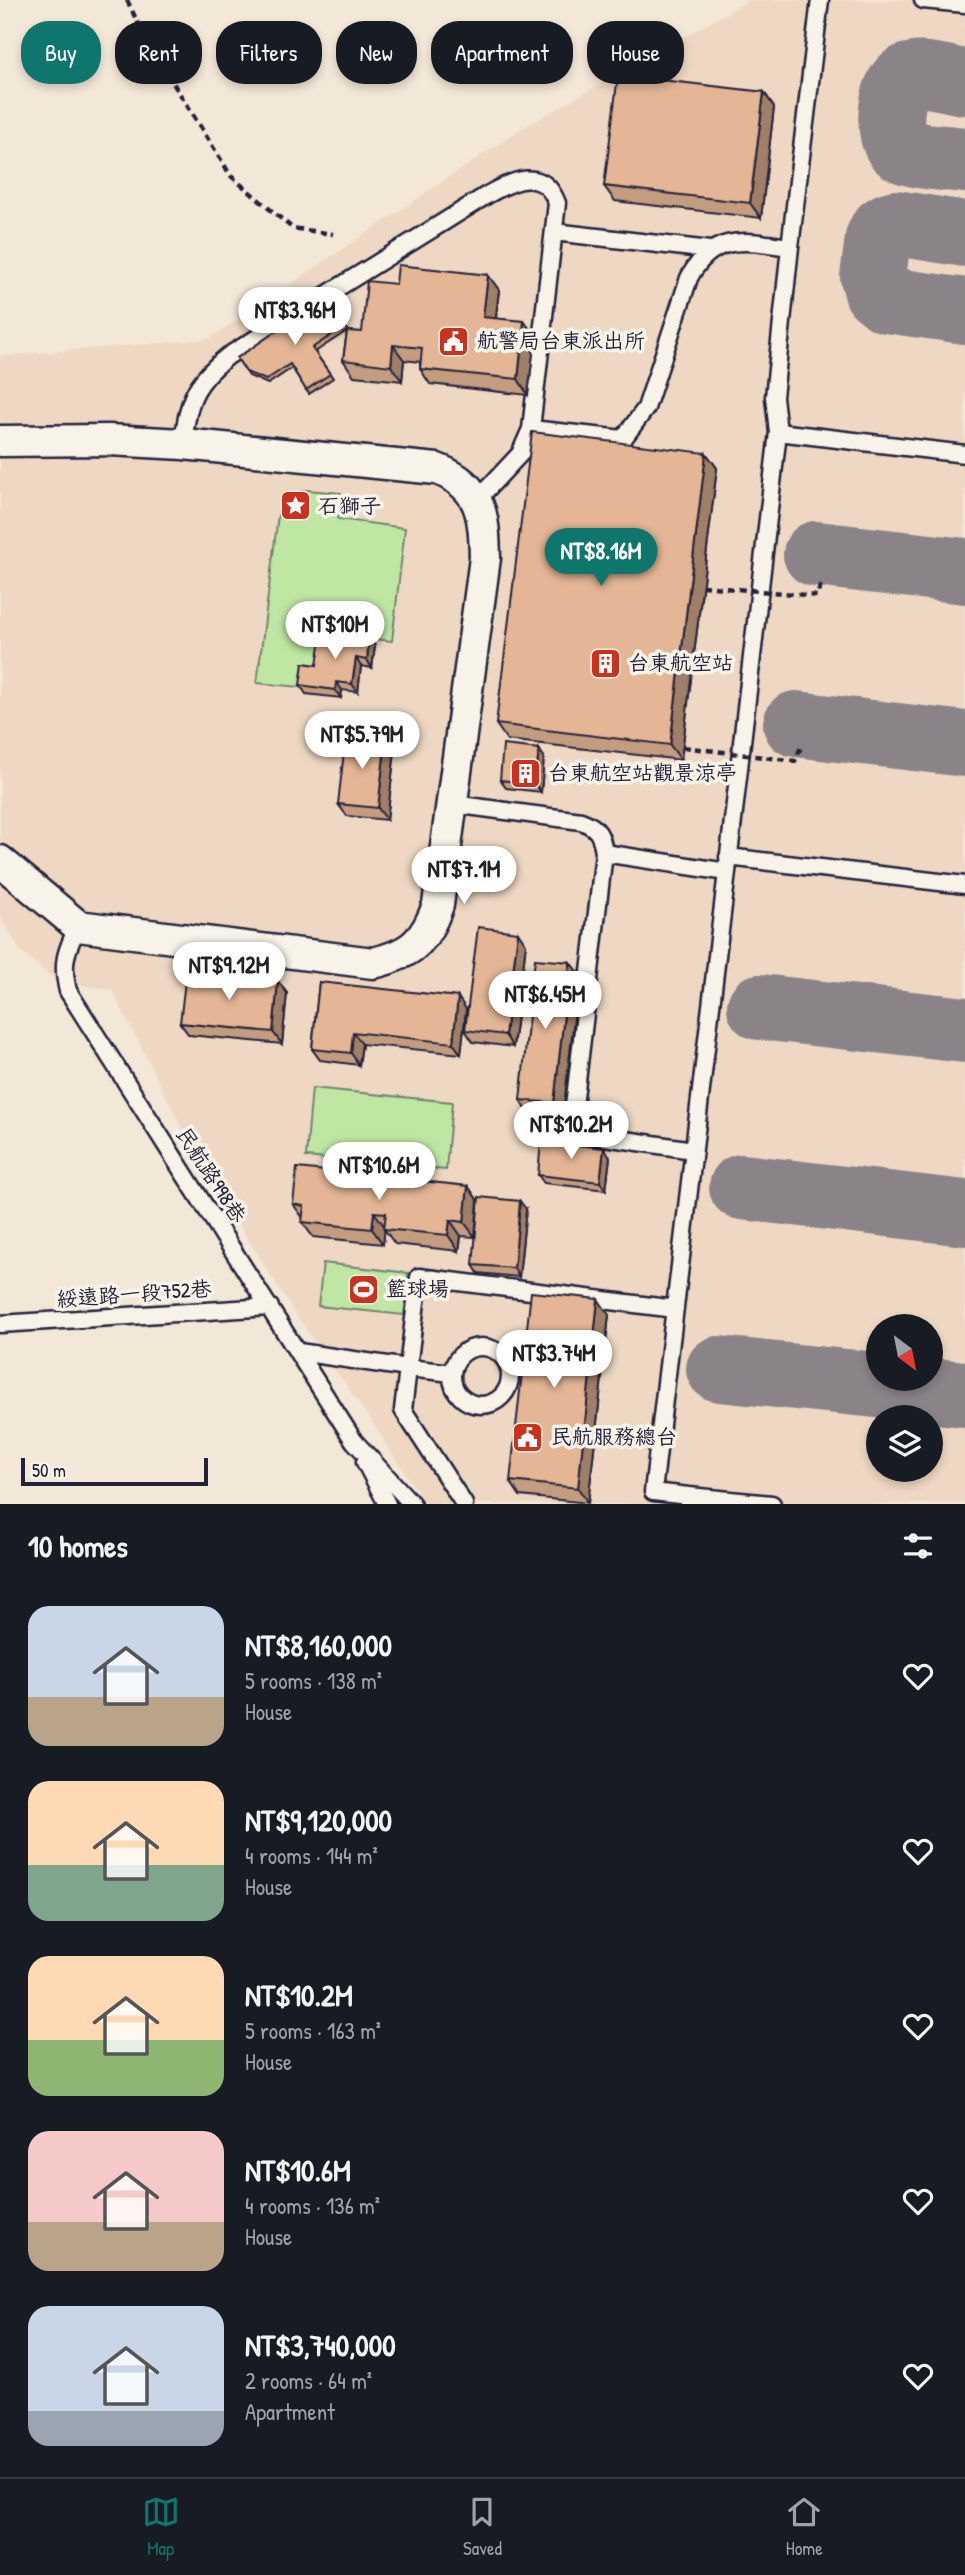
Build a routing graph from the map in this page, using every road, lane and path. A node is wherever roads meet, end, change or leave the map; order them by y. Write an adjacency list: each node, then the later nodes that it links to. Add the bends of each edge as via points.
1 (127, 0): 6 (path, via 145,38 231,176 292,228)
2 (820, 0): 7 (lane)
3 (923, 0): 4 (lane)
4 (965, 4)
5 (554, 233): 8 (lane); 9 (lane); 12 (lane, via 557,203 545,183 519,180 487,195 212,369 192,394)
6 (333, 234)
7 (790, 247): 8 (lane, via 748,241); 10 (lane, via 774,397)
8 (710, 250): 9 (lane, via 689,278 646,408 623,439)
9 (531, 429): 14 (lane, via 520,454)
10 (778, 432): 13 (lane); 22 (lane)
11 (0, 441): 12 (street)
12 (183, 444): 14 (street, via 437,469 467,485)
13 (965, 454)
14 (477, 500): 19 (street, via 485,558)
15 (821, 583): 16 (path, bridge, via 817,596)
16 (702, 586)
17 (683, 747): 18 (path, bridge, via 795,761)
18 (801, 747)
19 (453, 804): 20 (lane, via 592,824 600,832); 24 (street, via 438,905 430,928 417,945 397,958 373,963)
20 (604, 853): 22 (lane); 25 (lane, via 571,1132)
21 (0, 861): 24 (street)
22 (727, 865): 23 (lane); 25 (lane)
23 (965, 885)
24 (78, 926): 26 (lane, 民航路998巷, via 66,950 68,990)
25 (693, 1150): 27 (lane)
26 (270, 1307): 28 (lane, 綏遠路一段752巷); 29 (lane, 民航路998巷)
27 (675, 1309): 30 (lane, via 419,1277); 33 (lane, via 653,1492)
28 (0, 1324)
29 (299, 1352): 30 (lane); 32 (lane, 民航路998巷)
30 (408, 1368): 31 (lane); 36 (lane, via 402,1410)
31 (452, 1373)
32 (354, 1441): 34 (lane, 民航路998巷); 35 (lane, 民航路998巷)
33 (688, 1500): 37 (lane)
34 (387, 1504)
35 (412, 1504)
36 (464, 1504)
37 (772, 1504)

